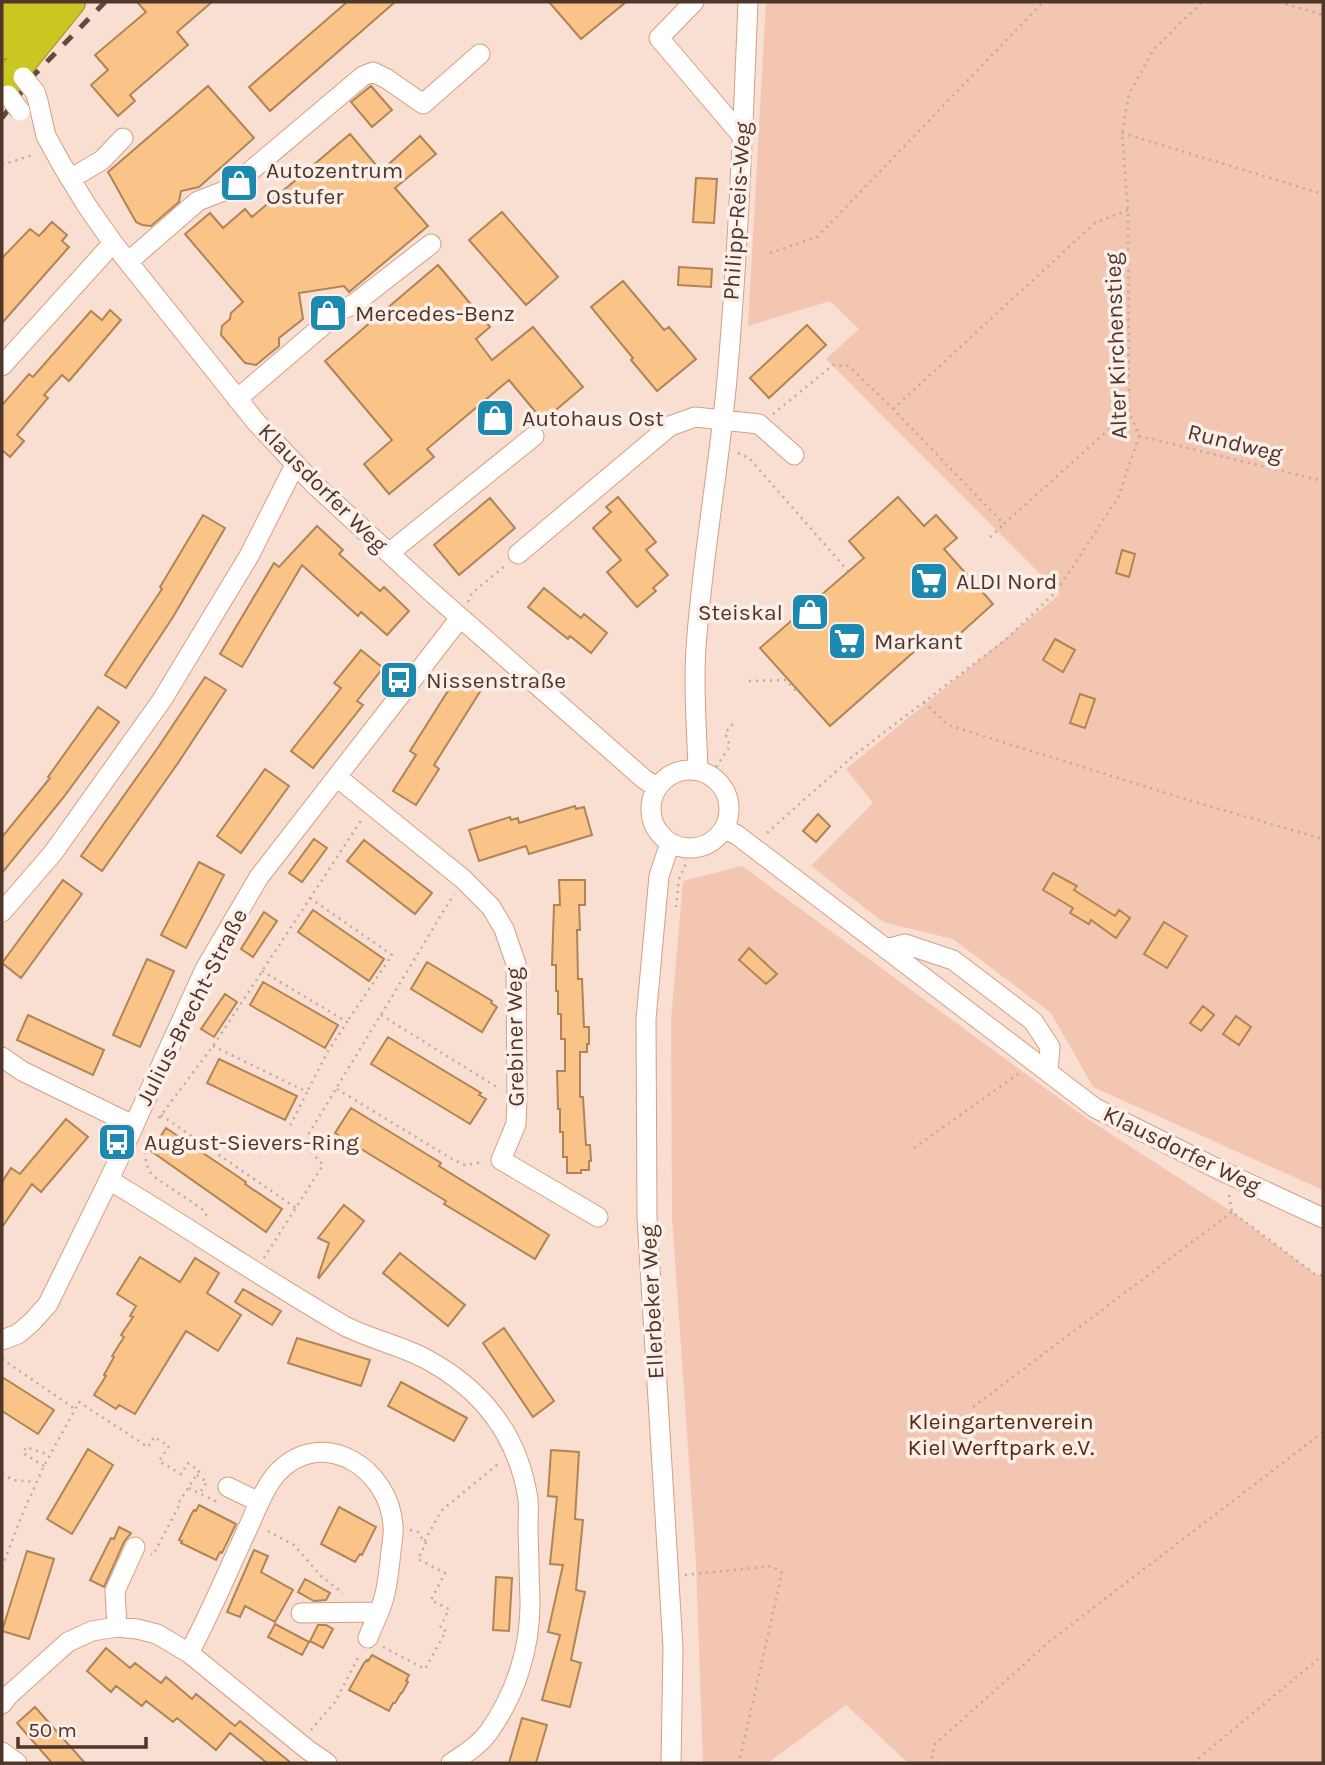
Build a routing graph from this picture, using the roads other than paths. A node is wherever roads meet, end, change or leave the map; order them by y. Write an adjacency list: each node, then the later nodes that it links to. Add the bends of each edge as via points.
1 (9, 2): 6 (highway)
2 (37, 2): 8 (highway)
3 (71, 2): 8 (highway)
4 (694, 2): 9 (street, via 659,38)
5 (747, 2): 9 (street, Philipp-Reis-Weg)
6 (2, 10)
7 (480, 54): 15 (street, via 423,104 373,72 363,76 229,189 198,201)
8 (10, 74): 11 (street, Klausdorfer Weg, bridge, via 20,111); 11 (street, Klausdorfer Weg, via 38,101)
9 (743, 137): 18 (street, Philipp-Reis-Weg)
10 (123, 138): 12 (street, via 102,160)
11 (50, 142): 12 (street, Klausdorfer Weg)
12 (71, 179): 13 (street, Klausdorfer Weg)
13 (113, 243): 15 (street, Klausdorfer Weg); 16 (street)
14 (430, 244): 17 (street, via 341,310)
15 (128, 262): 17 (street, Klausdorfer Weg)
16 (2, 366)
17 (237, 399): 21 (street, Klausdorfer Weg)
18 (722, 421): 20 (street, via 759,424); 23 (street, via 695,417 670,426); 25 (street, Philipp-Reis-Weg, via 696,651 695,705)
19 (534, 436): 22 (street)
20 (794, 455)
21 (295, 465): 22 (street, Klausdorfer Weg); 30 (street, via 249,556 162,700 53,853)
22 (388, 553): 24 (street, Klausdorfer Weg)
23 (518, 555)
24 (460, 618): 26 (street, Julius-Brecht-Straße); 27 (street, Klausdorfer Weg)
25 (704, 773): 27 (street, via 675,773); 28 (street, via 725,790 730,809)
26 (337, 777): 34 (street, Julius-Brecht-Straße, via 258,877 205,969); 36 (street, Grebiner Weg, via 491,906 516,964 516,1124 501,1160)
27 (657, 788): 29 (street, via 652,818 659,832)
28 (725, 829): 29 (street, via 700,847); 31 (street, Klausdorfer Weg)
29 (678, 845): 52 (street, Ellerbeker Weg, via 659,876 646,1019 647,1217 673,1648)
30 (2, 912)
31 (886, 949): 33 (street, Klausdorfer Weg); 33 (street, via 905,944 953,960 1033,1021 1050,1047)
32 (2, 1057): 34 (street)
33 (1041, 1067): 37 (street, Klausdorfer Weg, via 1095,1108)
34 (133, 1125): 35 (street, Julius-Brecht-Straße)
35 (109, 1180): 38 (street, Julius-Brecht-Straße, via 48,1304 18,1334); 51 (street, via 346,1326 452,1373 498,1420 514,1450 528,1501 528,1642 517,1679 487,1734)
36 (598, 1217)
37 (1323, 1217)
38 (2, 1340)
39 (228, 1487): 40 (street)
40 (259, 1502): 42 (street, via 278,1472 297,1457 316,1452 338,1454 365,1468 390,1501 394,1527); 46 (street)
41 (135, 1547): 44 (street, via 115,1591)
42 (379, 1612): 43 (street); 45 (street)
43 (301, 1613)
44 (117, 1627): 46 (street, via 157,1634); 47 (street, via 68,1642)
45 (368, 1638)
46 (189, 1653): 50 (street)
47 (4, 1695)
48 (2, 1752): 49 (street)
49 (17, 1763)
50 (327, 1763)
51 (451, 1763)
52 (671, 1763)

